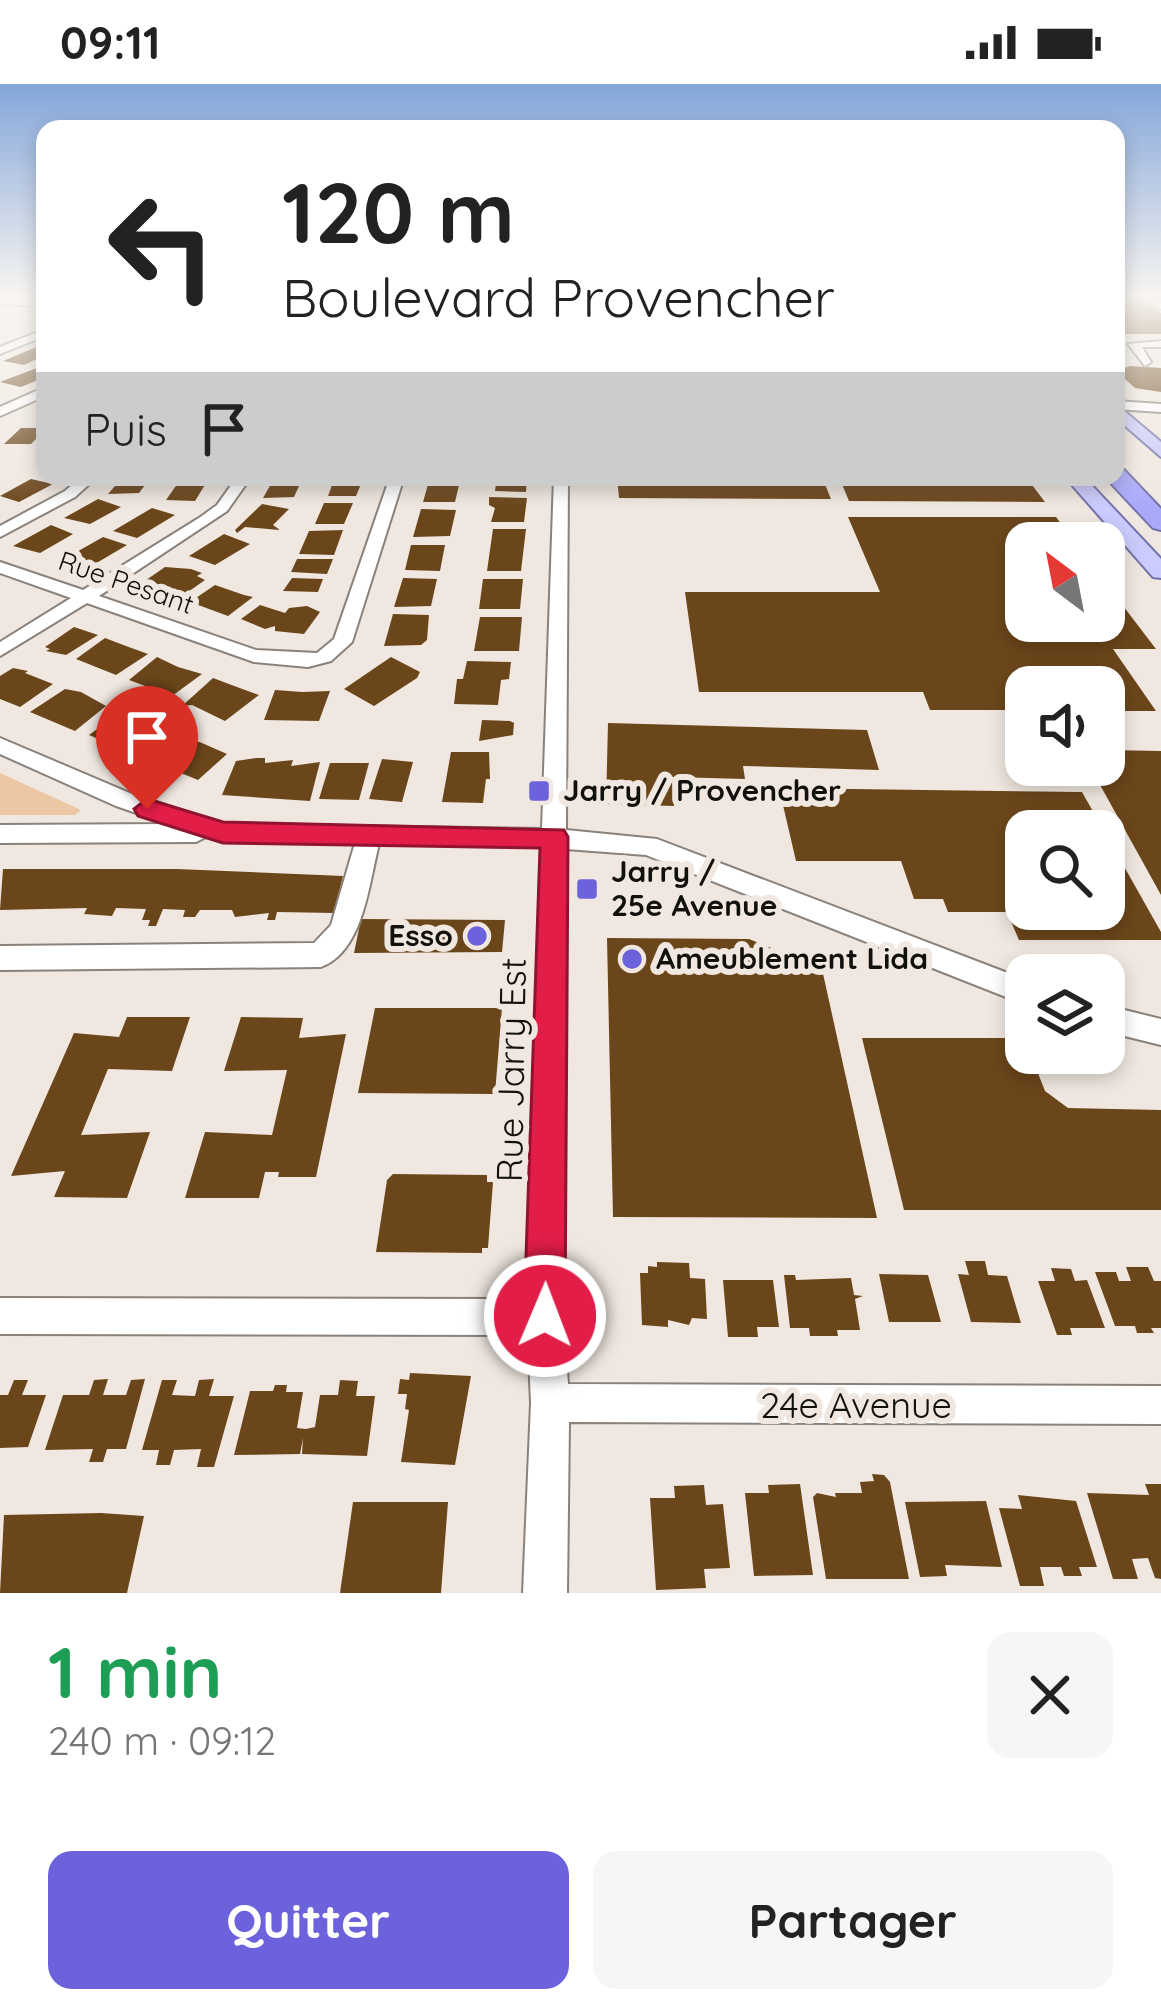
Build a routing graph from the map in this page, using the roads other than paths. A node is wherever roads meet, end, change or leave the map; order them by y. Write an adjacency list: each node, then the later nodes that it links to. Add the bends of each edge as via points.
1 (36, 394): 2 (street)
2 (0, 395)
3 (36, 397): 6 (street)
4 (1125, 407): 5 (street)
5 (1161, 408)
6 (0, 412)
7 (1125, 415): 8 (main road)
8 (1157, 445)
9 (1125, 456): 16 (highway)
10 (1125, 485): 17 (highway)
11 (79, 486): 18 (street)
12 (238, 486): 21 (street, via 223,508)
13 (394, 486): 21 (street, Rue Pesant, via 338,650 324,657 289,662 233,649)
14 (561, 486): 27 (street, Rue Jarry Est)
15 (1082, 486): 20 (main road)
16 (1161, 493)
17 (1161, 524)
18 (0, 532)
19 (0, 567): 21 (street, Rue Pesant)
20 (1161, 572)
21 (84, 598): 22 (street)
22 (0, 650)
23 (0, 745): 24 (street)
24 (223, 833): 25 (street); 26 (street)
25 (0, 834)
26 (369, 836): 27 (street); 28 (street, via 344,930 321,956)
27 (554, 837): 29 (street, via 667,851); 33 (street, Rue Jarry Est)
28 (0, 958)
29 (1005, 985)
30 (1125, 1023): 31 (street)
31 (1161, 1032)
32 (0, 1316): 33 (street)
33 (545, 1316): 34 (street, Rue Jarry Est)
34 (550, 1403): 35 (street, 24e Avenue); 36 (street, Rue Jarry Est)
35 (1161, 1406)
36 (545, 1593)

